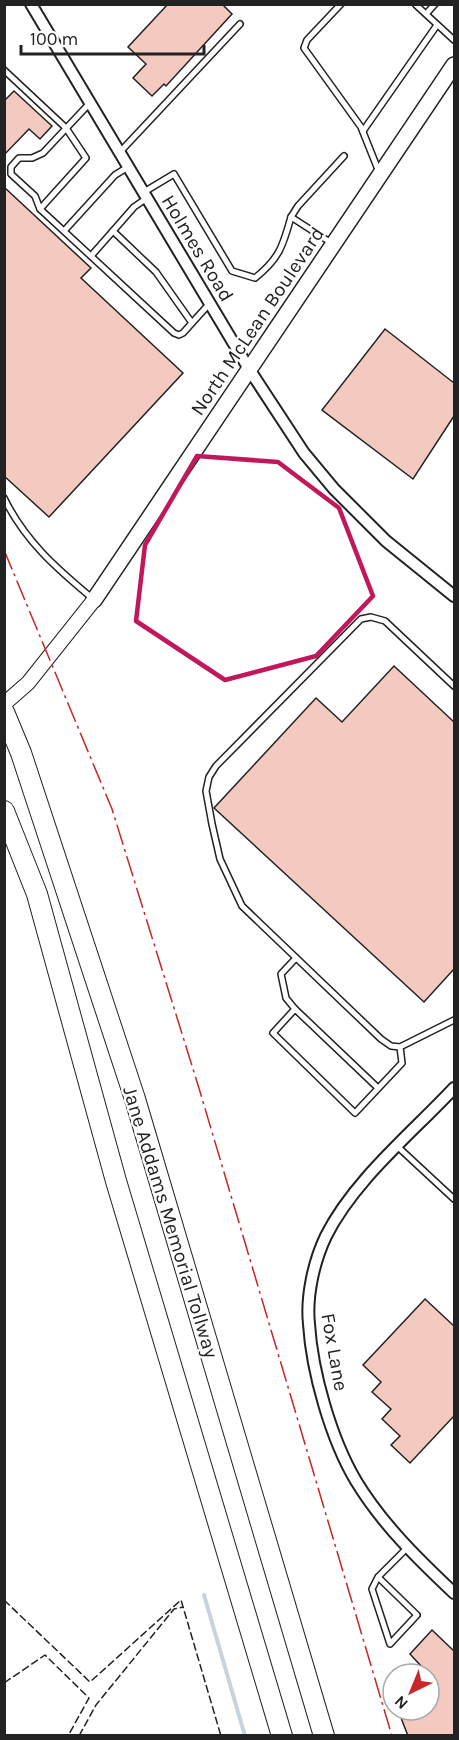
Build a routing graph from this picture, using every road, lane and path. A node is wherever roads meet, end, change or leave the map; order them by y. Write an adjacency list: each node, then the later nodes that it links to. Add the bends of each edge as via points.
1 (31, 4): 11 (street, Holmes Road)
2 (341, 4): 13 (lane, via 304,48)
3 (435, 4): 5 (lane)
4 (416, 5): 5 (lane)
5 (426, 14): 7 (lane)
6 (240, 24): 14 (lane)
7 (437, 25): 8 (lane); 13 (lane)
8 (454, 40)
9 (454, 65): 17 (main road, North McLean Boulevard)
10 (4, 70): 12 (lane)
11 (91, 102): 12 (lane); 14 (street, Holmes Road)
12 (66, 128): 19 (lane, via 86,158); 19 (lane, via 43,153 19,158 11,167 11,174 35,196)
13 (363, 131): 17 (lane)
14 (120, 152): 16 (street, Holmes Road)
15 (344, 156): 20 (lane)
16 (129, 166): 18 (street, Holmes Road); 21 (lane, via 115,175)
17 (380, 176): 23 (main road, North McLean Boulevard)
18 (146, 195): 20 (lane, via 174,174 232,272 255,278 274,264); 22 (lane); 25 (street, Holmes Road)
19 (40, 209): 21 (lane)
20 (291, 217): 23 (lane)
21 (64, 231): 24 (lane)
22 (113, 231): 24 (lane); 26 (lane, via 156,272)
23 (334, 244): 27 (main road, North McLean Boulevard)
24 (91, 256): 26 (lane, via 174,333 183,333)
25 (210, 303): 26 (lane); 27 (street, Holmes Road)
26 (192, 323)
27 (249, 369): 29 (street, Holmes Road, via 304,453 334,489 386,541); 30 (main road, North McLean Boulevard)
28 (4, 498): 30 (lane, via 23,532 44,557)
29 (454, 596)
30 (94, 600): 32 (street, via 28,683)
31 (454, 686): 35 (lane, via 385,621 361,619 209,777 206,791 212,824 231,886 242,906)
32 (4, 704)
33 (4, 712): 47 (highway, Jane Addams Memorial Tollway, via 135,1099)
34 (4, 810): 46 (highway, Jane Addams Memorial Tollway, via 37,894 116,1181)
35 (296, 958): 36 (lane, via 281,974 286,998); 38 (lane, via 381,1039)
36 (295, 1009): 39 (lane); 39 (lane, via 273,1033 355,1113)
37 (454, 1020): 38 (lane)
38 (400, 1047): 39 (lane, via 402,1063)
39 (378, 1088)
40 (454, 1088): 41 (street, Fox Lane)
41 (398, 1147): 42 (lane); 43 (street, Fox Lane, via 354,1192 326,1236 316,1261 308,1323 337,1440 356,1480)
42 (454, 1199)
43 (407, 1548): 44 (lane); 45 (street, Fox Lane)
44 (378, 1577): 44 (lane, via 417,1615 390,1644 372,1589)
45 (454, 1593)
46 (282, 1736)
47 (324, 1736)

